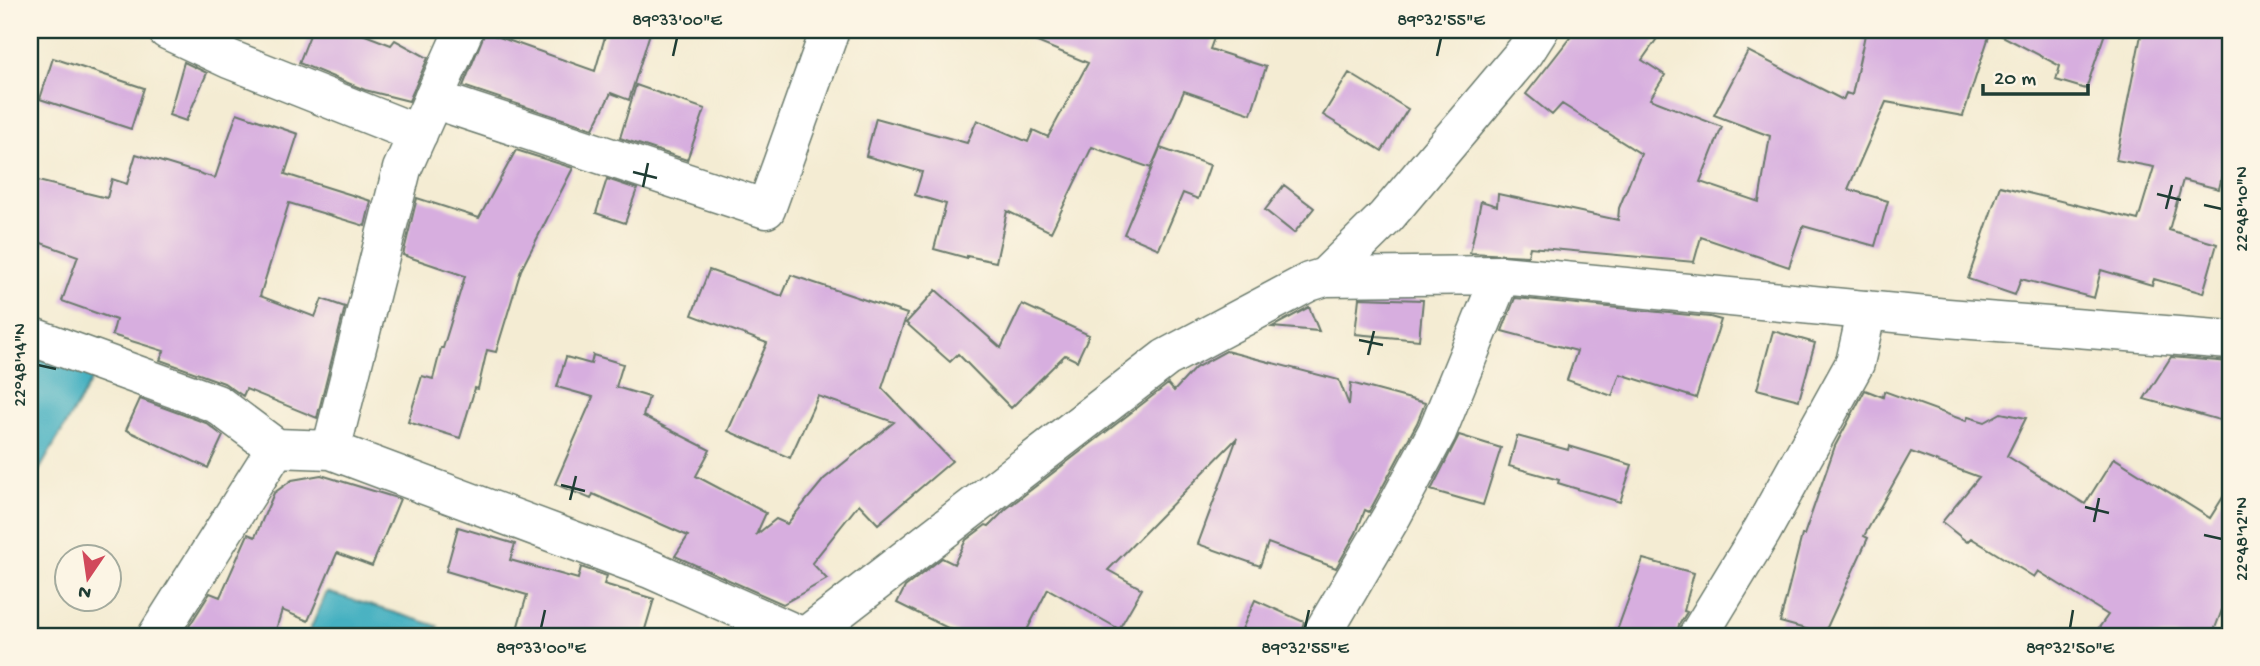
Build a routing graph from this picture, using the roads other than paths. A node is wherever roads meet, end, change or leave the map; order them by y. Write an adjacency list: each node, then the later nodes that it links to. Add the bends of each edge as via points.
1 (167, 30): 6 (street)
2 (464, 30): 5 (street)
3 (830, 30): 5 (street, via 766,209)
4 (1539, 30): 8 (street, via 1386,217)
5 (433, 99): 6 (street)
6 (418, 134): 13 (street, via 402,169)
7 (1501, 275): 8 (street); 9 (street); 16 (street, via 1437,432)
8 (1325, 277): 15 (street, via 1166,358)
9 (1867, 310): 11 (street); 17 (street, via 1854,363)
10 (30, 336): 12 (street, via 217,404)
11 (2230, 340)
12 (276, 448): 13 (street); 14 (street)
13 (331, 450): 15 (street, via 650,569)
14 (157, 636)
15 (803, 636)
16 (1321, 636)
17 (1698, 636)

